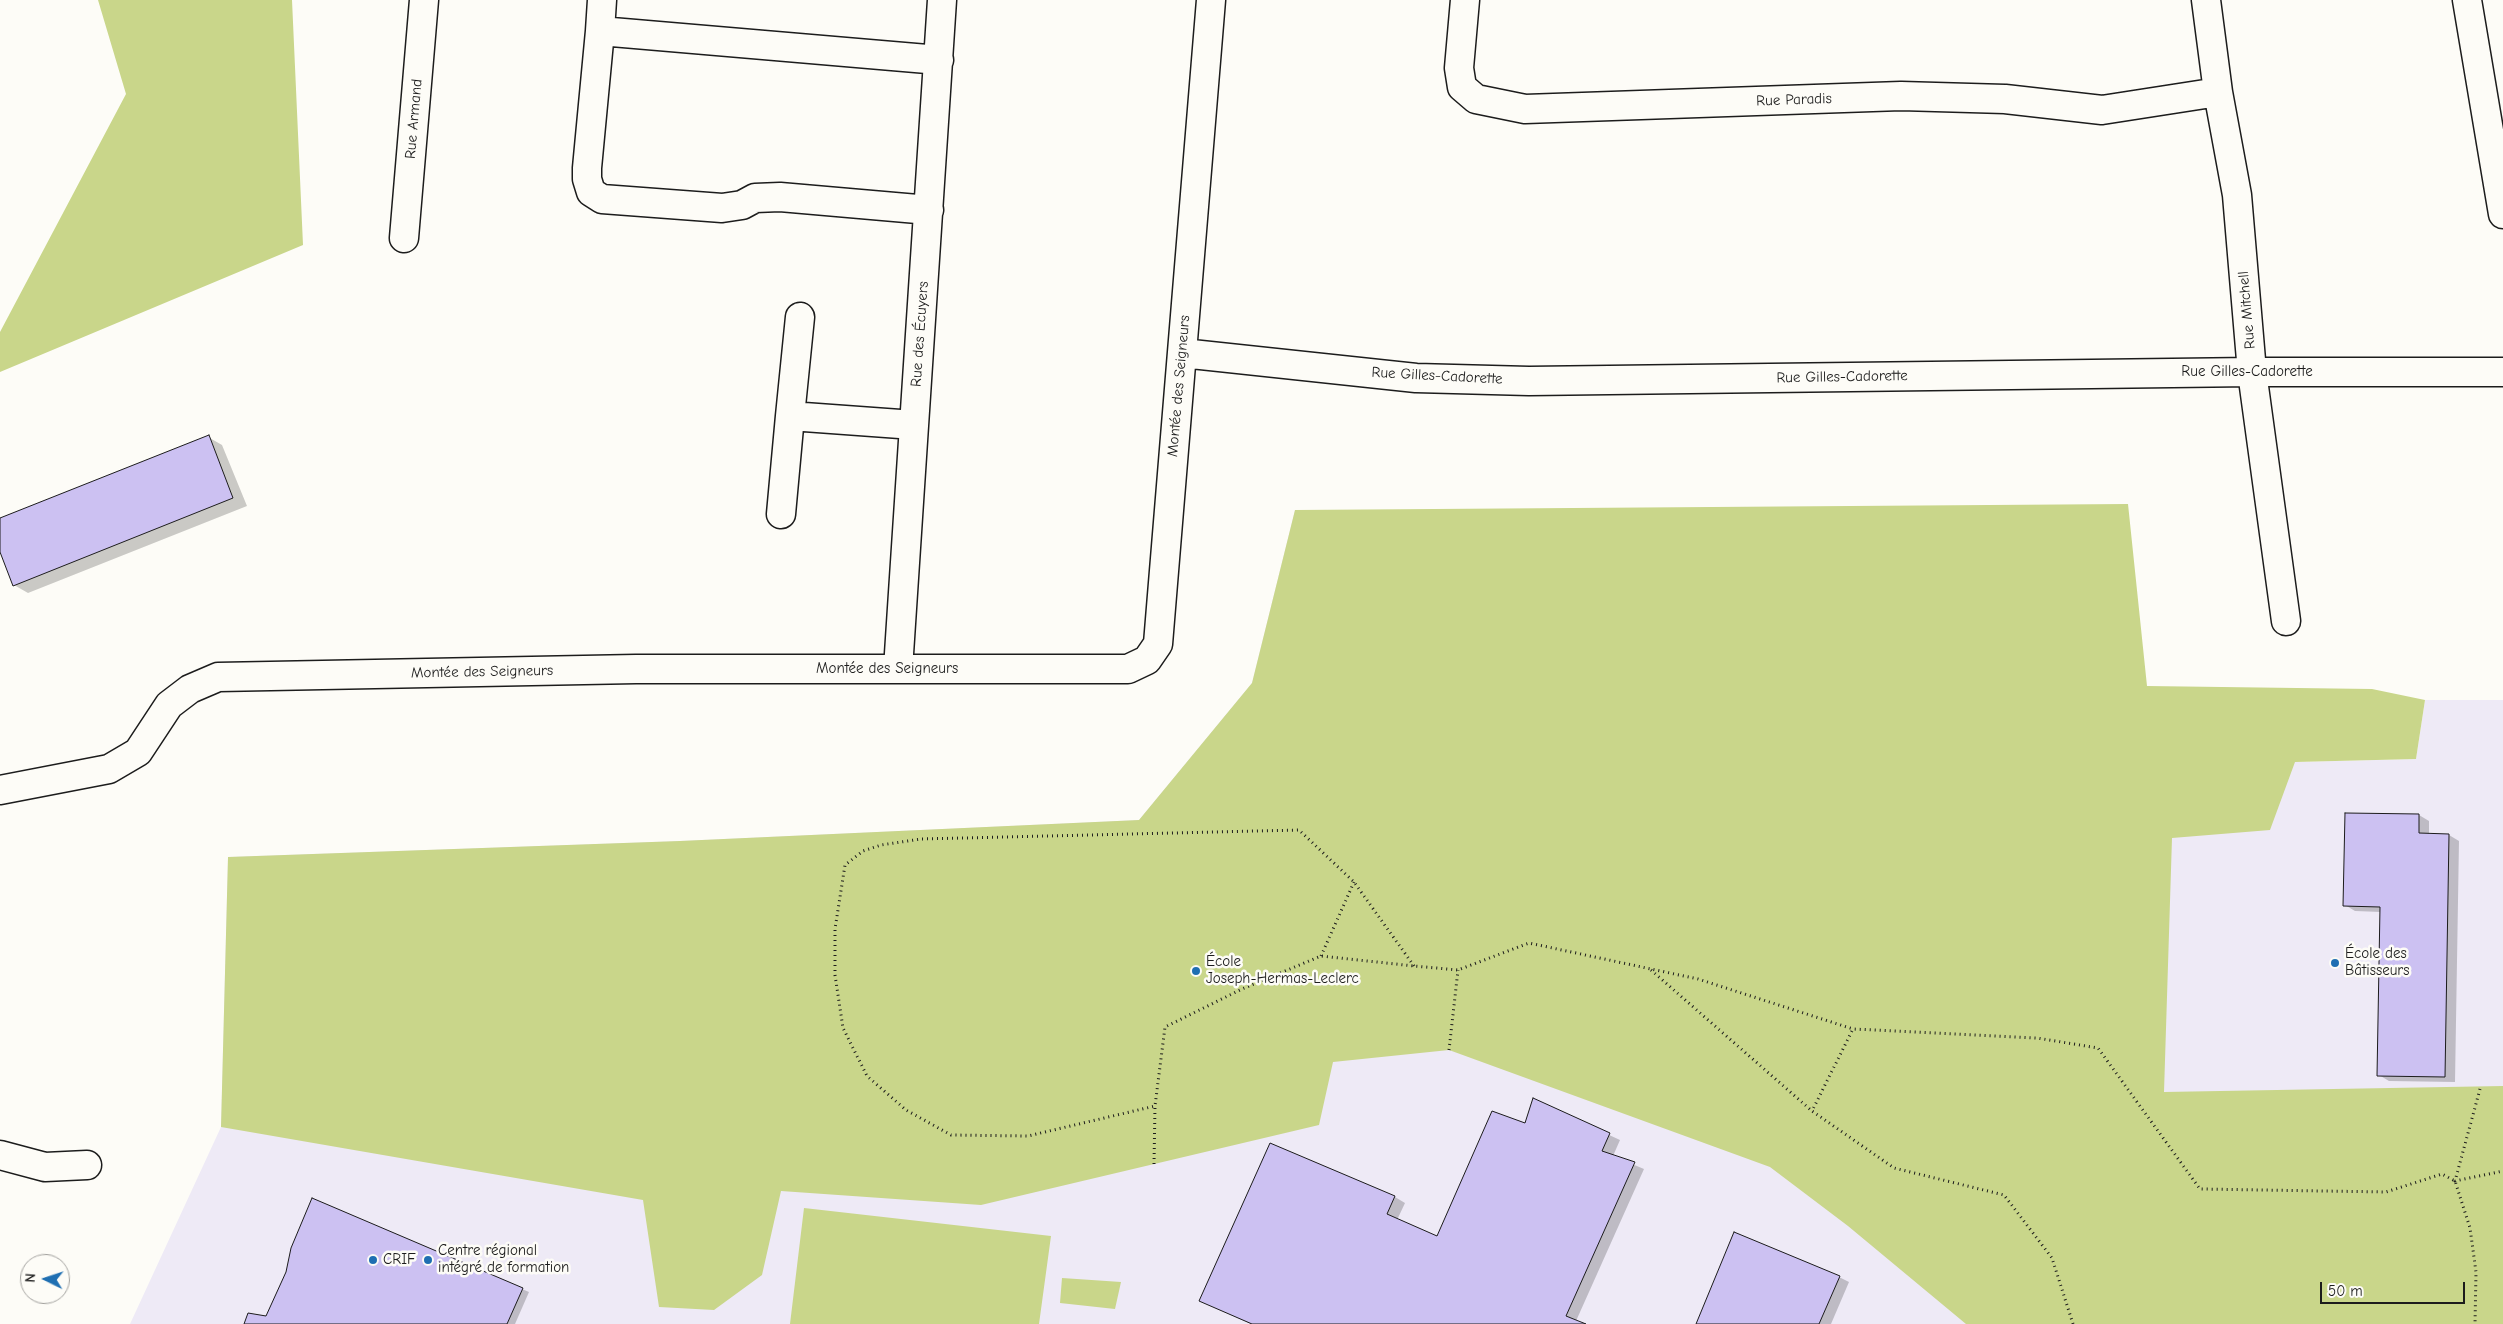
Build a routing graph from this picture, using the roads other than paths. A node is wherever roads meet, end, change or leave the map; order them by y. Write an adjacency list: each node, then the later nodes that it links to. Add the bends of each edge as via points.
1 (424, 0): 13 (street, Rue Armand)
2 (602, 0): 8 (street)
3 (942, 0): 9 (street, Rue des Écuyers)
4 (1211, 0): 15 (street, Montée des Seigneurs)
5 (1465, 0): 10 (street, Rue Paradis, via 1459,68 1462,87 1476,99 1525,109 1901,96 2005,99 2102,110)
6 (2206, 0): 10 (street, Rue Mitchell)
7 (2467, 0): 12 (street)
8 (600, 31): 9 (street); 11 (street, via 586,168 591,192 602,199 722,208 742,205 755,198 780,197)
9 (938, 60): 11 (street, Rue des Écuyers)
10 (2218, 92): 16 (street, Rue Mitchell, via 2237,195)
11 (929, 210): 19 (street, Rue des Écuyers)
12 (2503, 214)
13 (404, 238)
14 (800, 317): 18 (street)
15 (1182, 353): 16 (street, Rue Gilles-Cadorette, via 1416,378 1529,381); 22 (street, Montée des Seigneurs, via 1158,644 1147,660 1128,668)
16 (2252, 372): 17 (street, Rue Gilles-Cadorette); 21 (street, Rue Mitchell)
17 (2503, 372)
18 (790, 416): 19 (street); 20 (street)
19 (914, 425): 22 (street, Rue des Écuyers)
20 (781, 514)
21 (2286, 621)
22 (898, 669): 23 (street, Montée des Seigneurs, via 636,669 218,677 190,689 169,705 138,752 109,769)
23 (0, 790)
24 (0, 1155): 25 (street, via 45,1167)
25 (87, 1164)

